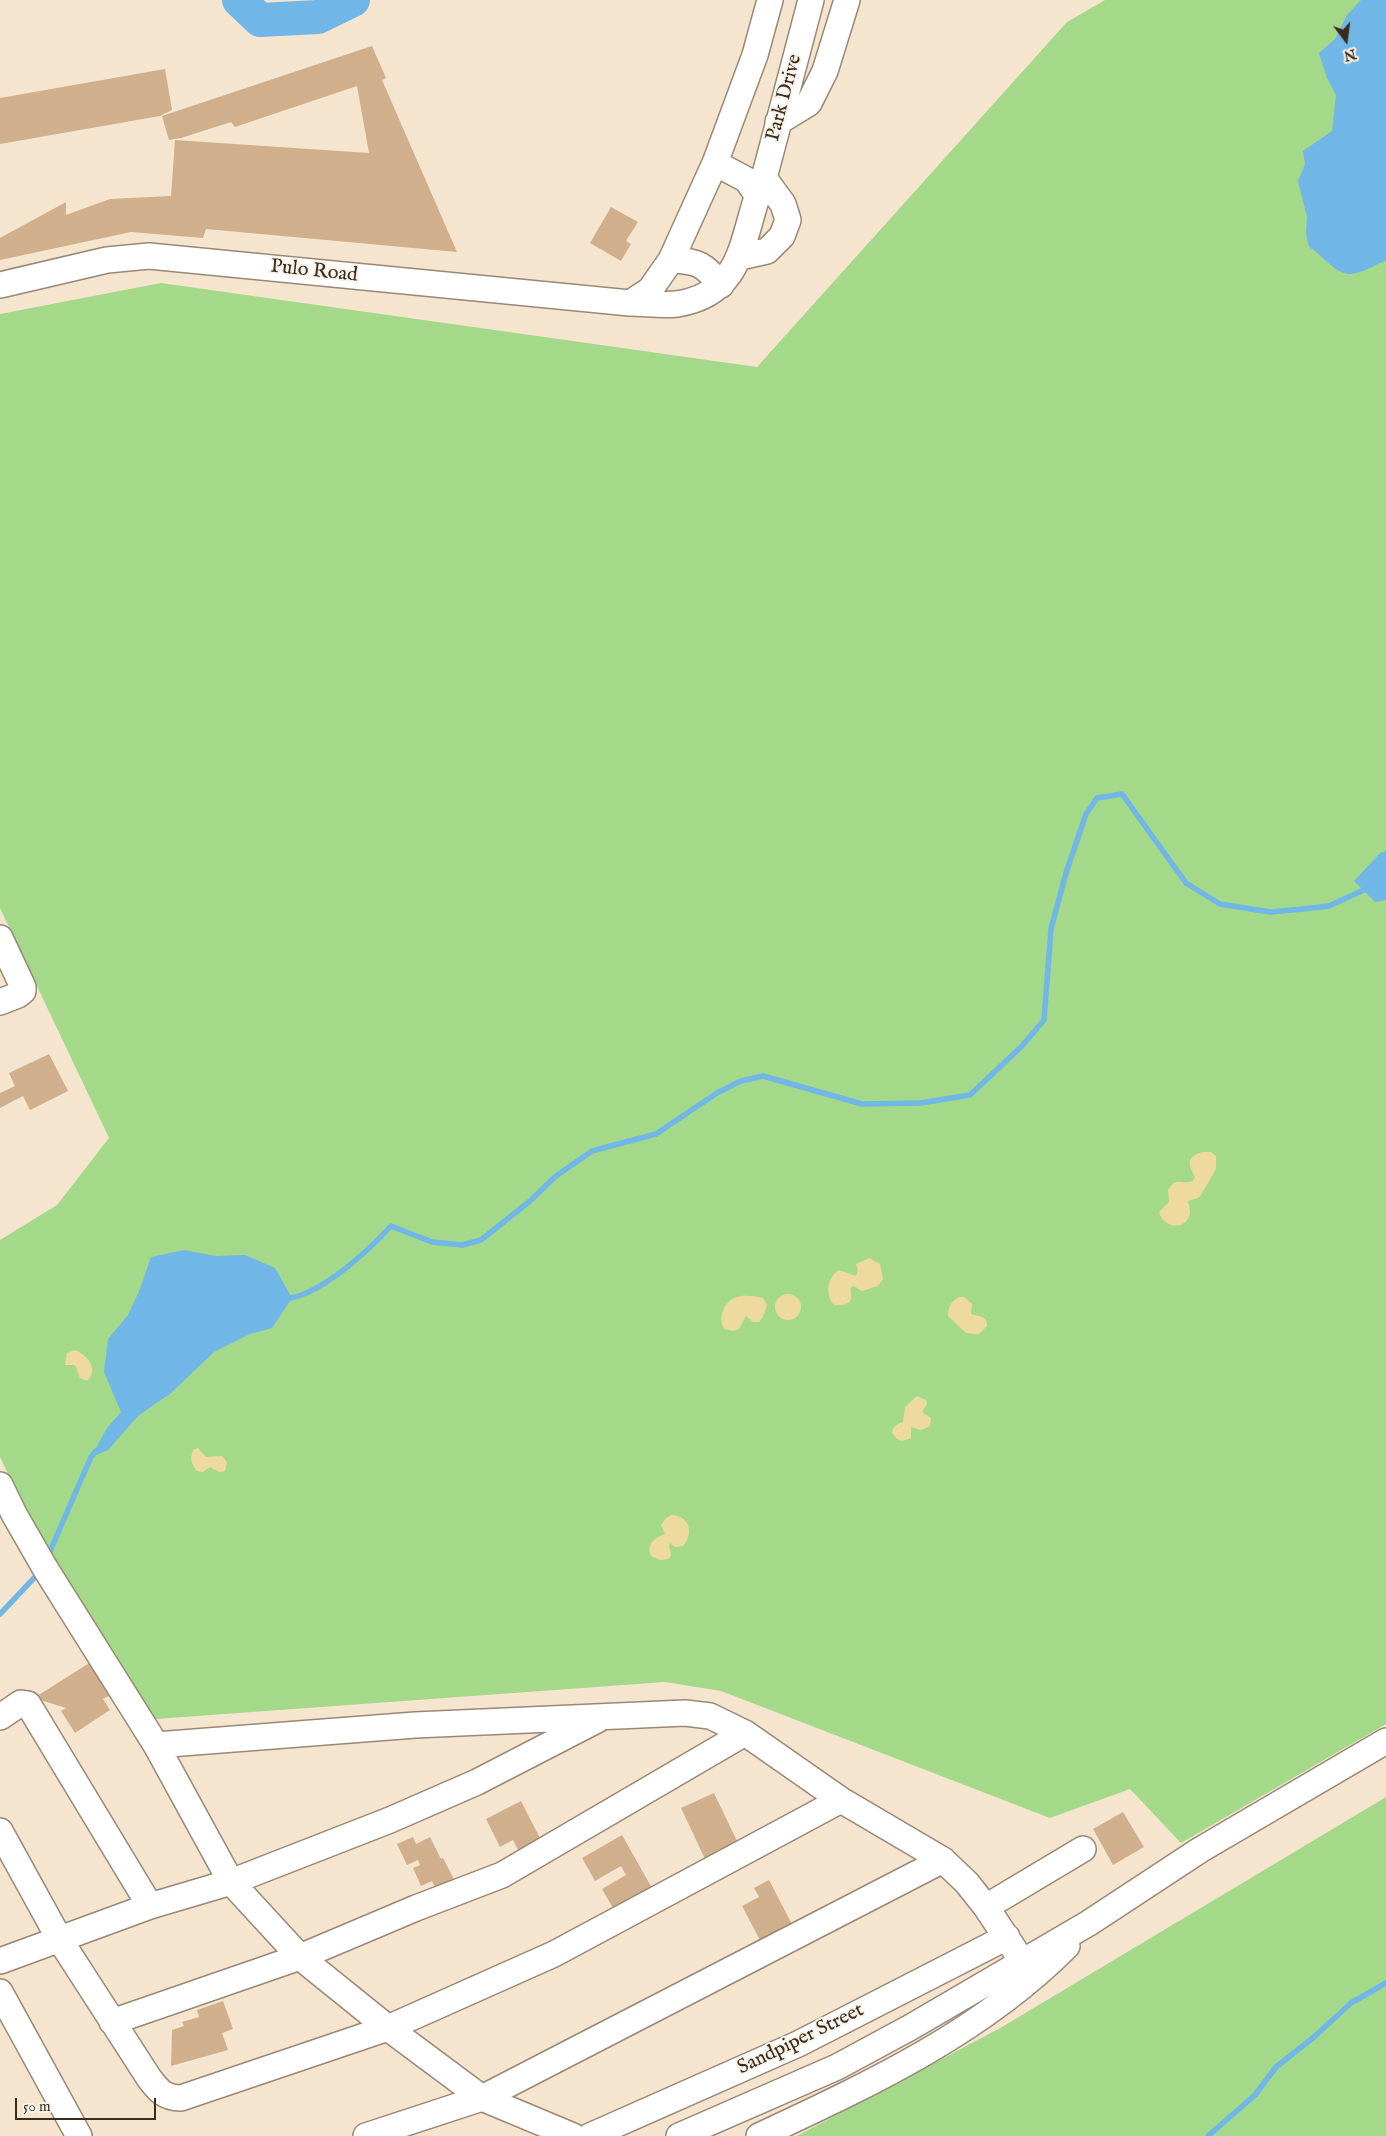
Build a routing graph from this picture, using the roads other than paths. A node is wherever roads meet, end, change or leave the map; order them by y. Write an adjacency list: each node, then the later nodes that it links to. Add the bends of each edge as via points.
1 (770, 0): 5 (street, Park Drive, via 755,55)
2 (811, 0): 4 (street, Park Drive)
3 (847, 0): 4 (street, via 825,71 808,102)
4 (778, 122): 6 (street, Park Drive)
5 (714, 162): 6 (street); 8 (street, Park Drive)
6 (761, 187): 7 (street, Park Drive); 7 (street, via 783,204 788,220 782,236 767,251)
7 (740, 257): 9 (street, Park Drive)
8 (671, 260): 9 (street, via 693,261 708,269); 11 (street, Park Drive, via 650,290)
9 (722, 284): 11 (street, Park Drive, via 704,297 675,304)
10 (0, 285): 11 (street, Pulo Road, via 108,260 149,256)
11 (630, 303)
12 (0, 938): 13 (street, via 23,991)
13 (0, 1002)
14 (0, 1485): 19 (street, via 45,1568)
15 (0, 1716): 25 (street, via 21,1703 28,1704)
16 (606, 1716): 17 (street, via 684,1713 710,1716); 19 (street, via 415,1725); 24 (street, via 477,1782)
17 (745, 1733): 20 (street); 30 (street, via 502,1875)
18 (1386, 1741): 27 (street, via 1200,1850)
19 (156, 1745): 24 (street)
20 (841, 1800): 23 (street); 35 (street, via 554,1954)
21 (0, 1831): 29 (street)
22 (1083, 1850): 26 (street)
23 (943, 1860): 26 (street); 36 (street)
24 (231, 1882): 25 (street); 30 (street)
25 (150, 1906): 29 (street)
26 (986, 1907): 28 (street)
27 (1089, 1923): 32 (street); 42 (street, via 1039,1972 996,2007 945,2041 862,2088)
28 (1007, 1937): 32 (street); 40 (street, Sandpiper Street, via 798,2044)
29 (60, 1940): 31 (street); 34 (street)
30 (300, 1957): 34 (street); 35 (street)
31 (0, 1960)
32 (1022, 1961): 41 (street, via 837,2067)
33 (0, 1992): 37 (street)
34 (112, 2022): 35 (street, via 161,2094 171,2098 181,2098)
35 (388, 2028): 36 (street)
36 (482, 2098): 38 (street); 39 (street)
37 (79, 2136)
38 (366, 2136)
39 (573, 2136)
40 (590, 2136)
41 (679, 2136)
42 (759, 2136)

